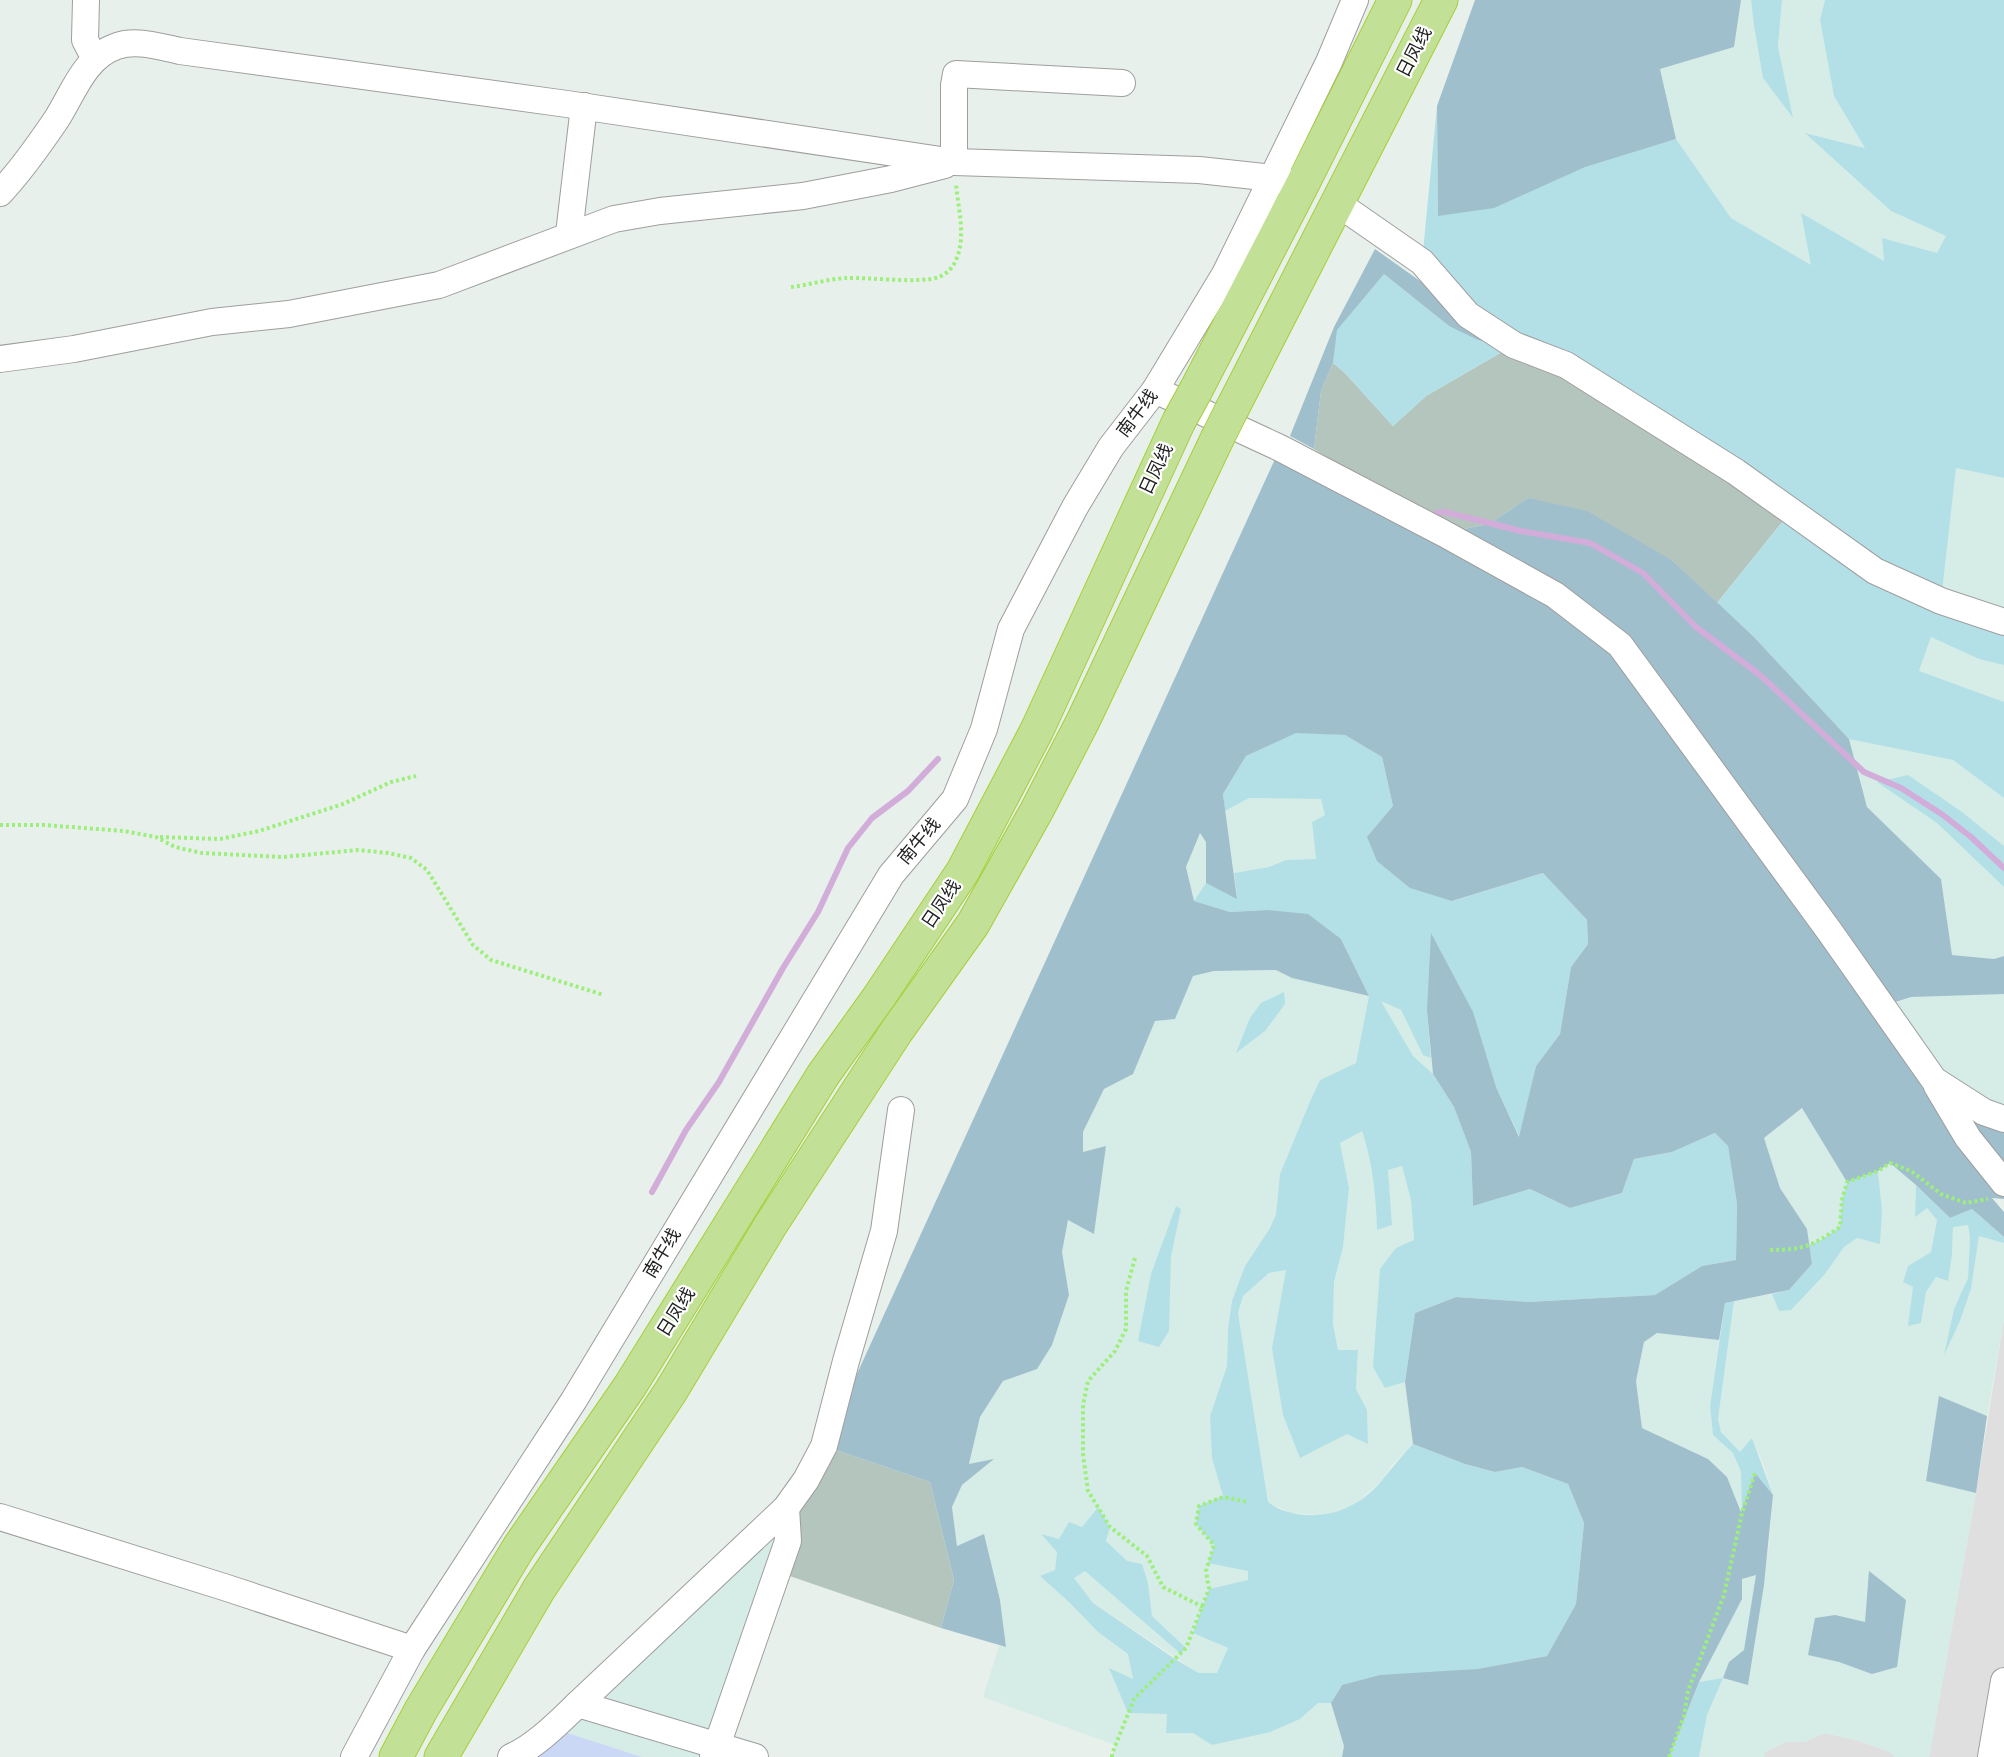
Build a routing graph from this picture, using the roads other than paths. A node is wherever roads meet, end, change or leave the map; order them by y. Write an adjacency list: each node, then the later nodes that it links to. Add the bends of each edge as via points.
1 (86, 0): 5 (street, via 85,40)
2 (1355, 0): 9 (street, 南牛线)
3 (1395, 0): 9 (highway, 日凤线)
4 (1441, 0): 11 (highway, 日凤线)
5 (95, 59): 7 (street, via 116,46 138,42); 10 (street, via 33,153)
6 (1122, 83): 8 (street, via 956,74)
7 (584, 106): 8 (street); 12 (street)
8 (954, 162): 9 (street, via 1199,170); 12 (street, via 803,196 614,219)
9 (1287, 182): 14 (street, 南牛线, via 1225,274); 27 (highway, 日凤线, bridge, via 1196,390 1037,730 963,871 823,1075 630,1386 519,1547)
10 (0, 193)
11 (1337, 203): 15 (street, via 1422,262 1468,315 1514,345 1566,365 1736,472 1875,571 1941,601); 28 (highway, 日凤线, bridge, via 1217,439 1083,722 973,924 770,1226 671,1391 539,1589)
12 (568, 234): 13 (street, via 439,285 289,314 212,322)
13 (0, 359)
14 (1155, 390): 16 (street, via 1280,448 1443,533 1554,595 1620,645); 22 (street, 南牛线, via 1111,447 1011,629 984,729 955,799 891,875 574,1400)
15 (2004, 622)
16 (1934, 1080): 18 (street, via 1983,1112); 19 (street)
17 (901, 1110): 20 (street, via 884,1231 824,1446)
18 (2004, 1119)
19 (1998, 1190)
20 (786, 1508): 24 (street); 25 (street, via 788,1541)
21 (0, 1517): 22 (street)
22 (412, 1649): 26 (street, 南牛线)
23 (2004, 1681): 31 (street)
24 (578, 1704): 25 (street); 29 (street)
25 (715, 1751): 30 (street)
26 (354, 1757)
27 (396, 1757)
28 (441, 1757)
29 (511, 1757)
30 (755, 1757)
31 (1991, 1757)

